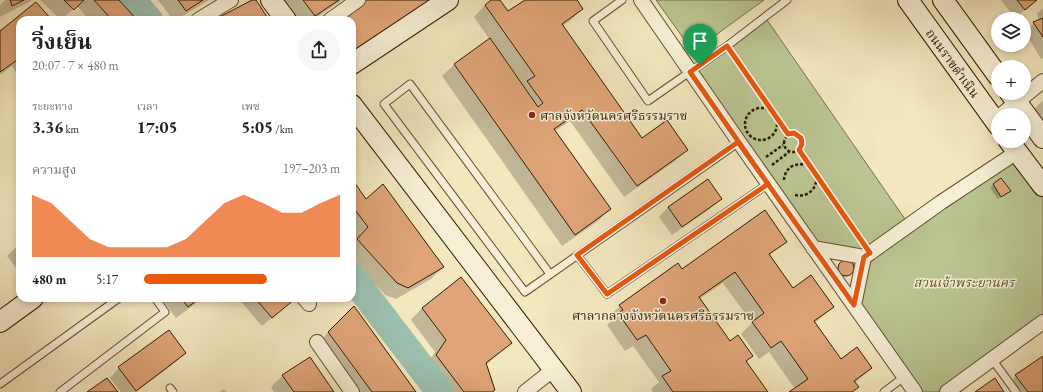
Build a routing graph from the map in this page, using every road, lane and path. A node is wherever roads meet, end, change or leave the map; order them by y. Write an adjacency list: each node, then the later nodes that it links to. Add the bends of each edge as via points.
1 (231, 0): 10 (street)
2 (271, 0): 11 (street)
3 (358, 0): 12 (street)
4 (448, 0): 14 (street)
5 (622, 0): 16 (lane, via 593,21 648,101)
6 (641, 0): 16 (street)
7 (787, 0): 13 (lane)
8 (908, 0): 21 (street, ถนนราขดำเนิน)
9 (943, 0): 15 (street)
10 (205, 16)
11 (283, 16)
12 (336, 16)
13 (727, 46): 16 (lane); 22 (path)
14 (356, 61)
15 (991, 66)
16 (690, 72): 25 (street)
17 (1043, 81): 18 (street)
18 (1031, 88)
19 (1014, 100): 24 (street)
20 (356, 110): 50 (street)
21 (991, 110)
22 (774, 114): 22 (path, via 765,108 754,109 747,116 745,126 750,136 760,140 774,134 777,124); 23 (path)
23 (788, 134): 26 (path); 29 (path, via 794,133 801,138)
24 (1043, 138)
25 (738, 142): 35 (street); 39 (lane)
26 (783, 145): 30 (path); 31 (path)
27 (1012, 148): 40 (street)
28 (1014, 148): 36 (street)
29 (799, 150): 30 (path); 33 (path)
30 (790, 152): 32 (path)
31 (765, 157)
32 (771, 166)
33 (812, 169): 34 (path, via 804,164 794,165 786,172); 37 (path, via 817,180 813,190 804,196); 40 (path)
34 (784, 183)
35 (768, 184): 38 (street); 39 (lane, via 607,294)
36 (1043, 186)
37 (789, 192)
38 (814, 248): 40 (street); 45 (street)
39 (577, 255): 41 (lane)
40 (867, 255): 45 (street)
41 (550, 274): 41 (lane, via 410,84 384,104 525,292)
42 (28, 302): 46 (street)
43 (113, 302): 52 (lane)
44 (158, 302): 53 (lane, via 165,312)
45 (854, 305): 51 (street)
46 (0, 322)
47 (1043, 322): 49 (street)
48 (317, 342): 54 (street)
49 (992, 359): 59 (street); 60 (lane)
50 (554, 369): 55 (street); 56 (street)
51 (904, 377): 57 (lane); 58 (street)
52 (0, 384)
53 (60, 392)
54 (352, 392)
55 (526, 392)
56 (571, 392)
57 (884, 392)
58 (915, 392)
59 (947, 392)
60 (1016, 392)

